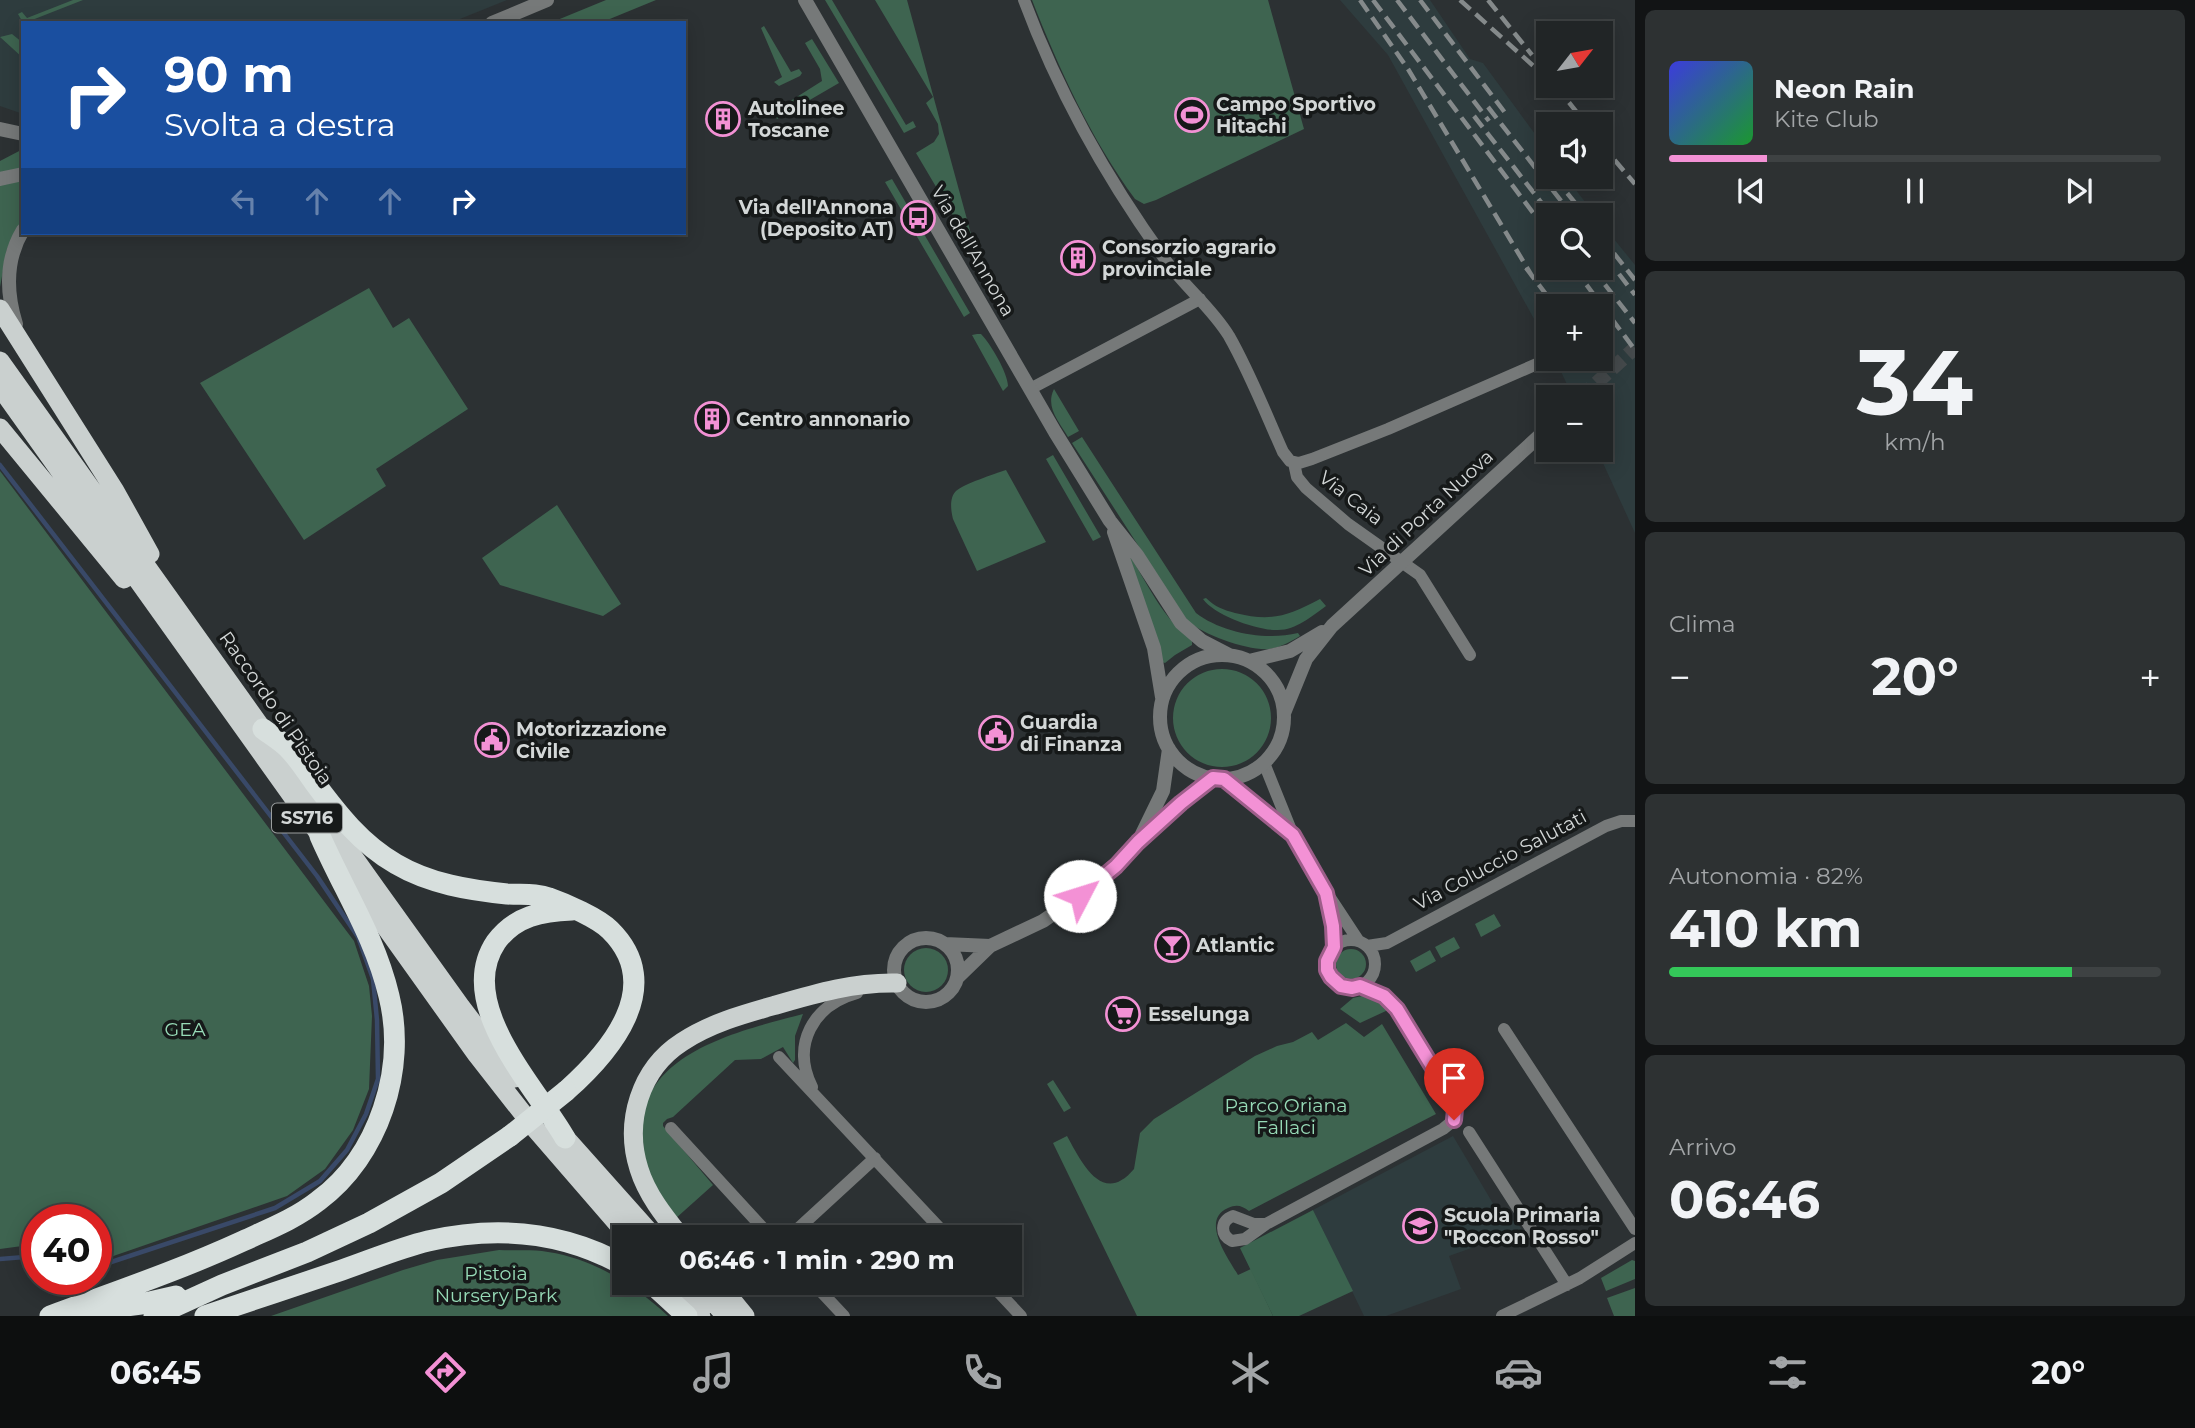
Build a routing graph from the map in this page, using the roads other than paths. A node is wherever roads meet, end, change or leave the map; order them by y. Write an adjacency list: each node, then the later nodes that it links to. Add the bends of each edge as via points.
1 (547, 0): 4 (street)
2 (805, 0): 16 (street, Via dell'Annona)
3 (1024, 0): 10 (street, Via Caia, via 1055,75 1103,168 1168,264)
4 (497, 21)
5 (0, 129): 6 (street)
6 (21, 134)
7 (21, 174): 8 (street)
8 (0, 178)
9 (21, 234): 12 (street, via 8,282)
10 (1200, 299): 16 (street); 19 (street, Via Caia, via 1233,344 1283,453)
11 (0, 309): 12 (highway)
12 (22, 342): 22 (highway, via 132,519)
13 (0, 361): 22 (highway, Raccordo di Pistoia / SS716)
14 (1536, 364): 19 (street, via 1388,429)
15 (0, 387): 22 (highway, Raccordo di Pistoia / SS716)
16 (1030, 389): 20 (street, Via dell'Annona)
17 (0, 428): 22 (highway, via 130,586)
18 (1536, 439): 21 (street, Via di Porta Nuova)
19 (1294, 463): 21 (street, Via Caia, via 1306,488)
20 (1110, 521): 24 (street, Via dell'Annona, via 1181,623); 27 (street, Via dell'Annona, via 1154,648)
21 (1403, 562): 23 (street, Via di Porta Nuova); 25 (street, Via Caia, via 1420,575)
22 (165, 603): 29 (highway, Raccordo di Pistoia / SS716); 35 (highway, Raccordo di Pistoia / SS716)
23 (1332, 626): 26 (street, Via di Porta Nuova, via 1290,651); 28 (street, Via di Porta Nuova, via 1306,659)
24 (1229, 655): 26 (street, Via dell'Annona); 27 (street, Via dell'Annona, via 1191,663 1175,677)
25 (1470, 655)
26 (1249, 661): 28 (street, Via dell'Annona, via 1273,682)
27 (1162, 700): 30 (street, Via dell'Annona, via 1161,725)
28 (1284, 713): 31 (street, via 1279,743)
29 (263, 729): 38 (highway, via 291,751 355,833 396,864 436,882 548,897); 55 (highway, Raccordo di Pistoia / SS716, via 461,1007)
30 (1169, 749): 32 (street, via 1188,769); 36 (street, via 1163,791)
31 (1264, 763): 32 (street, via 1248,774); 34 (street)
32 (1219, 779): 34 (street); 36 (street, via 1181,803)
33 (1635, 821): 40 (street, Via Coluccio Salutati, via 1606,825)
34 (1293, 835): 37 (street)
35 (320, 836): 58 (highway, Raccordo di Pistoia / SS716, via 477,1055); 75 (highway, via 368,932 390,1000 392,1078 367,1145 335,1187 291,1219 205,1258)
36 (1138, 842): 42 (street, via 1080,896 1043,921)
37 (1326, 893): 39 (street); 43 (street)
38 (575, 910): 55 (highway, via 532,915 502,934 492,950 485,981 490,1014 502,1042); 67 (highway, bridge, via 603,924 616,937 631,965 633,989 613,1043 588,1072 510,1136 441,1183 307,1252)
39 (1363, 943): 40 (street); 43 (street, via 1345,940); 44 (street)
40 (1387, 943): 44 (street)
41 (945, 944): 42 (street); 46 (street, via 956,957); 47 (street, via 925,937 904,946 894,965)
42 (990, 946): 46 (street)
43 (1334, 947): 48 (street, via 1327,961 1331,977 1345,987)
44 (1374, 959): 45 (street)
45 (1373, 974): 48 (street); 49 (street)
46 (957, 978): 47 (street, via 946,995 933,1001 915,1000)
47 (899, 986): 52 (street, via 838,999 825,1009 808,1034 804,1052 805,1070); 60 (highway, via 858,984 730,1018 698,1032 664,1056 639,1097 633,1132 639,1168)
48 (1360, 986): 49 (street)
49 (1384, 996): 57 (street, via 1397,1009 1452,1099 1454,1120)
50 (1504, 1029): 64 (street)
51 (779, 1057): 52 (street)
52 (815, 1093): 56 (street)
53 (671, 1128): 61 (street)
54 (1469, 1132): 68 (street)
55 (565, 1138): 59 (highway, Raccordo di Pistoia / SS716)
56 (874, 1158): 62 (street); 63 (street)
57 (1266, 1224)
58 (619, 1225)
59 (643, 1225)
60 (673, 1225)
61 (760, 1225)
62 (802, 1225)
63 (937, 1225)
64 (1635, 1228)
65 (1635, 1243): 68 (street)
66 (612, 1260): 77 (highway, via 575,1243 535,1234 453,1236 400,1249)
67 (222, 1284): 75 (highway, via 141,1304); 76 (highway)
68 (1567, 1285): 84 (street)
69 (664, 1295): 78 (highway)
70 (681, 1295): 79 (highway)
71 (707, 1295): 80 (highway)
72 (728, 1295): 81 (highway)
73 (824, 1295): 82 (street)
74 (1001, 1295): 83 (street)
75 (52, 1316)
76 (154, 1316)
77 (205, 1316)
78 (687, 1316)
79 (701, 1316)
80 (726, 1316)
81 (745, 1316)
82 (844, 1316)
83 (1021, 1316)
84 (1502, 1316)

